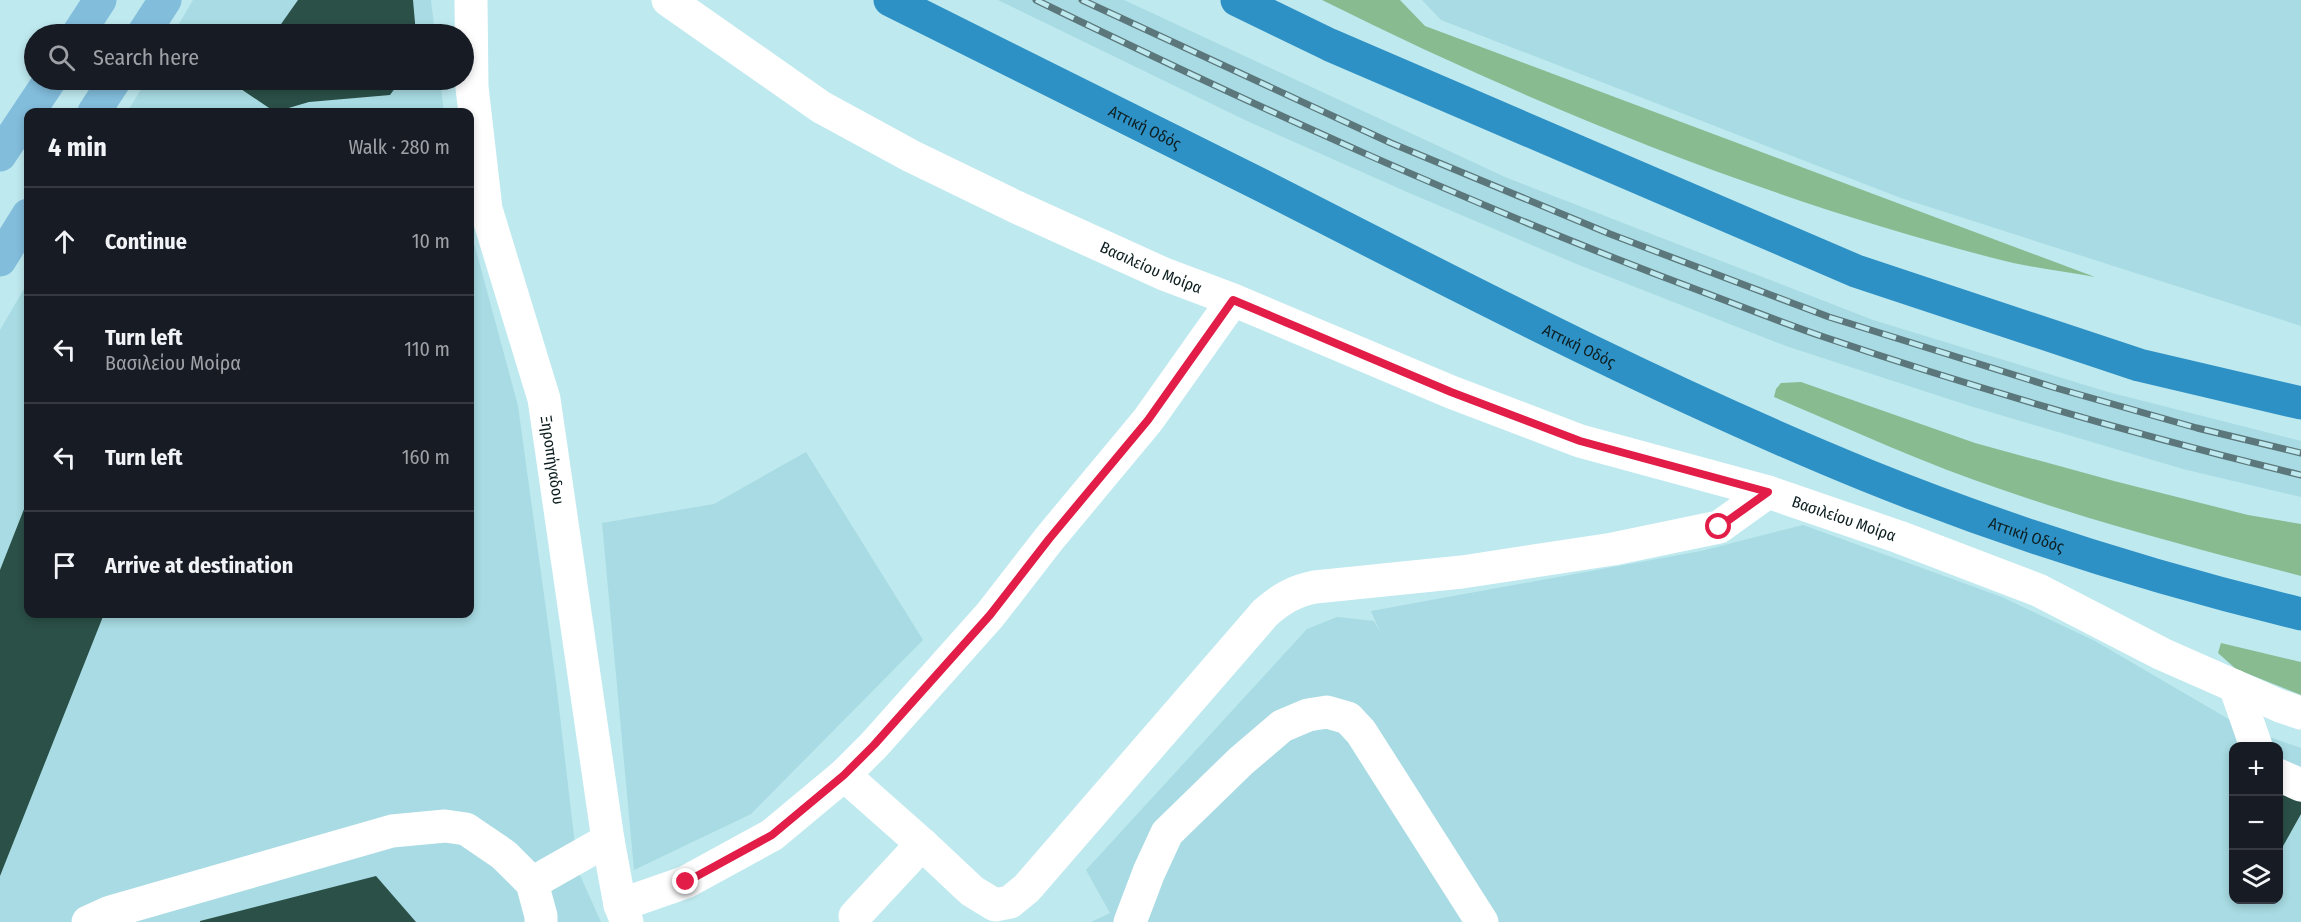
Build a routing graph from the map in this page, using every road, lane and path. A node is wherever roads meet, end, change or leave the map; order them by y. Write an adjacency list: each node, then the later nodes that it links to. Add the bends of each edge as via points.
1 (100, 0): 7 (main road)
2 (165, 0): 8 (main road)
3 (471, 0): 9 (street, Ξηροπήγαδου)
4 (669, 0): 19 (street, Βασιλείου Μοίρα, via 821,107 911,156 1164,274)
5 (890, 0): 22 (highway, Αττική Οδός, via 1503,309 1685,396 1867,476 2059,546)
6 (1237, 0): 20 (highway, via 1341,50 1856,271 2139,365)
7 (84, 24)
8 (149, 24)
9 (471, 24)
10 (43, 90): 13 (main road)
11 (108, 90): 14 (main road)
12 (472, 90): 29 (street, Ξηροπήγαδου, via 486,209 544,399)
13 (31, 108)
14 (97, 108)
15 (24, 118): 16 (main road)
16 (0, 154)
17 (24, 221): 18 (main road)
18 (0, 260)
19 (1233, 300): 21 (street, Βασιλείου Μοίρα, via 1451,392 1580,441); 26 (street, via 1148,420 990,615)
20 (2301, 403)
21 (1768, 492): 23 (street, Βασιλείου Μοίρα, via 2038,590 2162,654); 30 (street, via 1719,527 1708,530 1462,572 1297,591 1265,614 1027,888 1010,902 995,905 972,891)
22 (2301, 614)
23 (2235, 686): 24 (street, Βασιλείου Μοίρα); 25 (street)
24 (2301, 713)
25 (2254, 742)
26 (844, 775): 30 (street); 32 (street, via 772,835)
27 (2283, 777): 28 (street)
28 (2301, 785)
29 (608, 840): 31 (street); 32 (street, Ξηροπήγαδου)
30 (921, 844): 33 (street)
31 (532, 883): 34 (street, via 504,855 466,829 445,826 392,831 110,912); 35 (street)
32 (624, 914)
33 (855, 916)
34 (88, 922)
35 (540, 922)
36 (1130, 922): 37 (street, via 1167,833 1282,726 1327,712 1348,718 1361,732)
37 (1482, 922)

